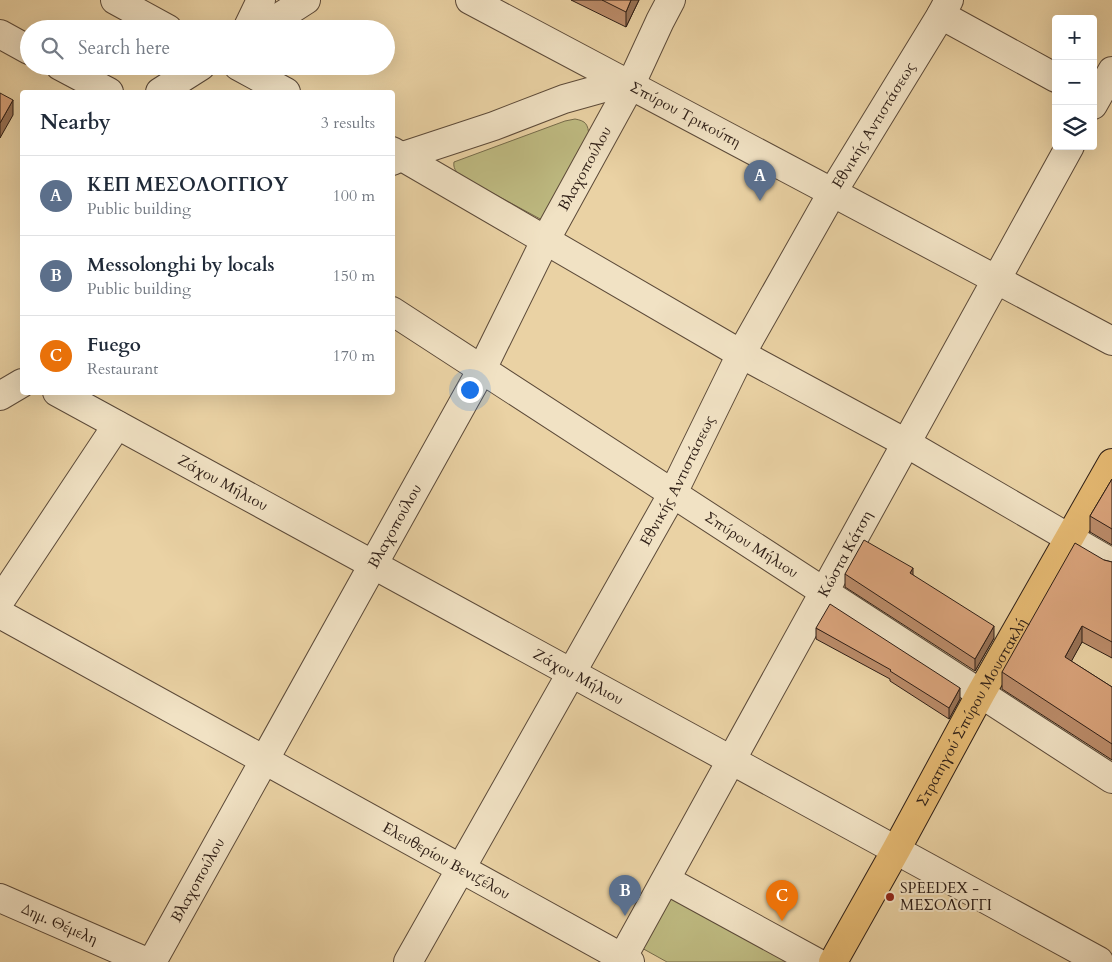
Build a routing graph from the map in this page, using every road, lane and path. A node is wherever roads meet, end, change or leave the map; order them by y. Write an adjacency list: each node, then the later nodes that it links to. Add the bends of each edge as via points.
1 (115, 0): 7 (street)
2 (261, 0): 8 (street)
3 (306, 0): 9 (street)
4 (470, 0): 17 (street, Σπύρου Τρικούπη)
5 (671, 0): 17 (street, Βλαχοπούλου)
6 (945, 8): 16 (street); 24 (street, Εθνικής Αντιστάσεως)
7 (152, 20)
8 (251, 20)
9 (275, 20)
10 (0, 34): 11 (street)
11 (20, 45)
12 (1112, 71): 21 (street)
13 (77, 75): 18 (street)
14 (187, 75): 19 (street)
15 (255, 75): 20 (street)
16 (1052, 75)
17 (630, 86): 23 (street, via 607,87 564,99 494,126); 24 (street, Σπύρου Τρικούπη); 25 (street, Βλαχοπούλου)
18 (105, 90)
19 (163, 90)
20 (282, 90)
21 (1099, 103)
22 (1068, 150): 26 (street, Κώστα Κάτση)
23 (396, 156): 25 (street)
24 (832, 193): 26 (street, Σπύρου Τρικούπη); 29 (street, Εθνικής Αντιστάσεως)
25 (546, 239): 29 (street); 30 (street, Βλαχοπούλου)
26 (996, 280): 28 (street, Σπύρου Τρικούπη); 35 (street, Κώστα Κάτση)
27 (395, 313): 30 (street, Σπύρου Μήλιου)
28 (1112, 341)
29 (741, 354): 35 (street); 37 (street, Εθνικής Αντιστάσεως)
30 (482, 369): 37 (street, Σπύρου Μήλιου); 40 (street, Βλαχοπούλου)
31 (20, 384): 33 (street)
32 (62, 395): 34 (street, Ζάχου Μήλιου)
33 (0, 396)
34 (117, 425): 40 (street, Ζάχου Μήλιου); 42 (street)
35 (906, 443): 38 (street); 41 (street, Κώστα Κάτση)
36 (1112, 462): 38 (main road, Στρατηγού Σπύρου Μουστακλή)
37 (673, 493): 41 (street, Σπύρου Μήλιου); 44 (street, Εθνικής Αντιστάσεως)
38 (1069, 539): 39 (street); 45 (main road, Στρατηγού Σπύρου Μουστακλή)
39 (1112, 563)
40 (373, 565): 44 (street, Ζάχου Μήλιου); 46 (street, Βλαχοπούλου)
41 (825, 592): 45 (street, Σπύρου Μήλιου); 47 (street, Κώστα Κάτση)
42 (0, 601)
43 (0, 614): 46 (street, Ελευθερίου Βενιζέλου)
44 (571, 673): 47 (street, Ζάχου Μήλιου); 50 (street, Εθνικής Αντιστάσεως)
45 (981, 693): 48 (street, Σπύρου Μήλιου); 49 (main road, Στρατηγού Σπύρου Μουστακλή)
46 (264, 760): 50 (street, Ελευθερίου Βενιζέλου); 56 (street, Βλαχοπούλου)
47 (731, 760): 49 (street, Ζάχου Μήλιου); 51 (street, Κώστα Κάτση)
48 (1112, 779)
49 (896, 850): 59 (main road, Στρατηγού Σπύρου Μουστακλή); 60 (street, Ζάχου Μήλιου)
50 (461, 868): 54 (street, Ελευθερίου Βενιζέλου); 57 (street, Εθνικής Αντιστάσεως)
51 (666, 880): 54 (street, Κώστα Κάτση); 58 (street)
52 (0, 898): 55 (street, Δημ. Θέμελη)
53 (1112, 950): 60 (street)
54 (624, 961)
55 (147, 962)
56 (152, 962)
57 (408, 962)
58 (816, 962)
59 (833, 962)
60 (1098, 962)

